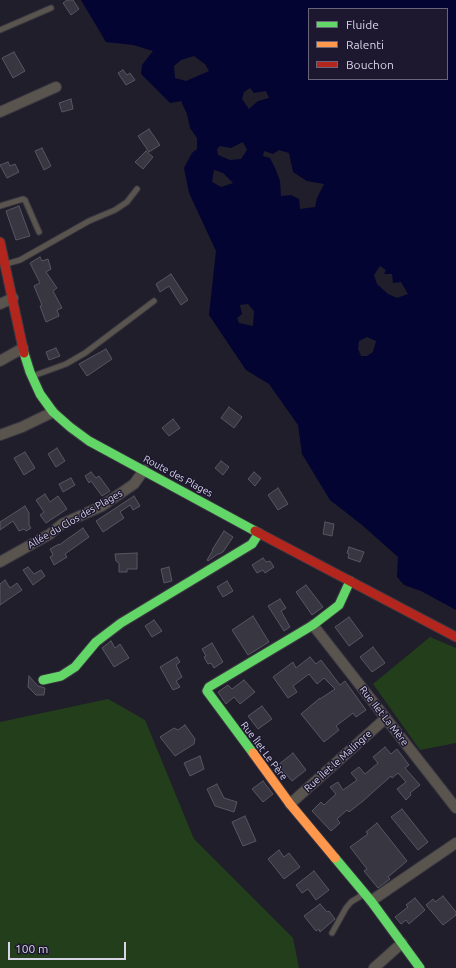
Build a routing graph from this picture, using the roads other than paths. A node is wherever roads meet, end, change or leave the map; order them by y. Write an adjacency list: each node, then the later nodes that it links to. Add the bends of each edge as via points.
1 (51, 8): 2 (lane)
2 (0, 30)
3 (56, 88): 4 (street)
4 (0, 112)
5 (137, 189): 9 (lane, via 127,202 115,210 89,221 20,260)
6 (0, 206): 7 (lane, via 26,200)
7 (39, 232)
8 (0, 242): 9 (street, Route des Plages)
9 (5, 264): 10 (street, Route des Plages)
10 (13, 298): 12 (street); 13 (street, Route des Plages)
11 (154, 301): 15 (lane, via 79,357)
12 (0, 304)
13 (23, 348): 14 (street); 15 (street, Route des Plages)
14 (0, 361)
15 (32, 377): 16 (street, Route des Plages)
16 (52, 412): 17 (street); 18 (street, Route des Plages, via 89,441)
17 (0, 435)
18 (144, 470): 19 (street, Route des Plages); 20 (street, Allée du Clos des Plages, via 134,484 102,506 62,524 50,534)
19 (259, 533): 21 (street, Route des Plages); 24 (street, via 252,544 121,623 96,642 75,667 61,676)
20 (0, 562)
21 (350, 581): 22 (street, Rue Îlet Le Père, via 339,606); 23 (street, Route des Plages)
22 (313, 624): 25 (street, Rue Ilet La Mère); 26 (street, Rue Îlet Le Père, via 208,687 207,691)
23 (456, 637)
24 (43, 680)
25 (386, 718): 26 (street, Rue Îlet le Malingre); 27 (street, Rue Ilet La Mère)
26 (290, 804): 29 (street, Rue Îlet Le Père)
27 (456, 808)
28 (456, 843): 29 (street)
29 (368, 897): 30 (lane, via 351,902); 31 (street, Rue Îlet Le Père)
30 (332, 933)
31 (402, 943): 32 (street); 33 (street, Rue Îlet Le Père)
32 (374, 968)
33 (420, 968)

